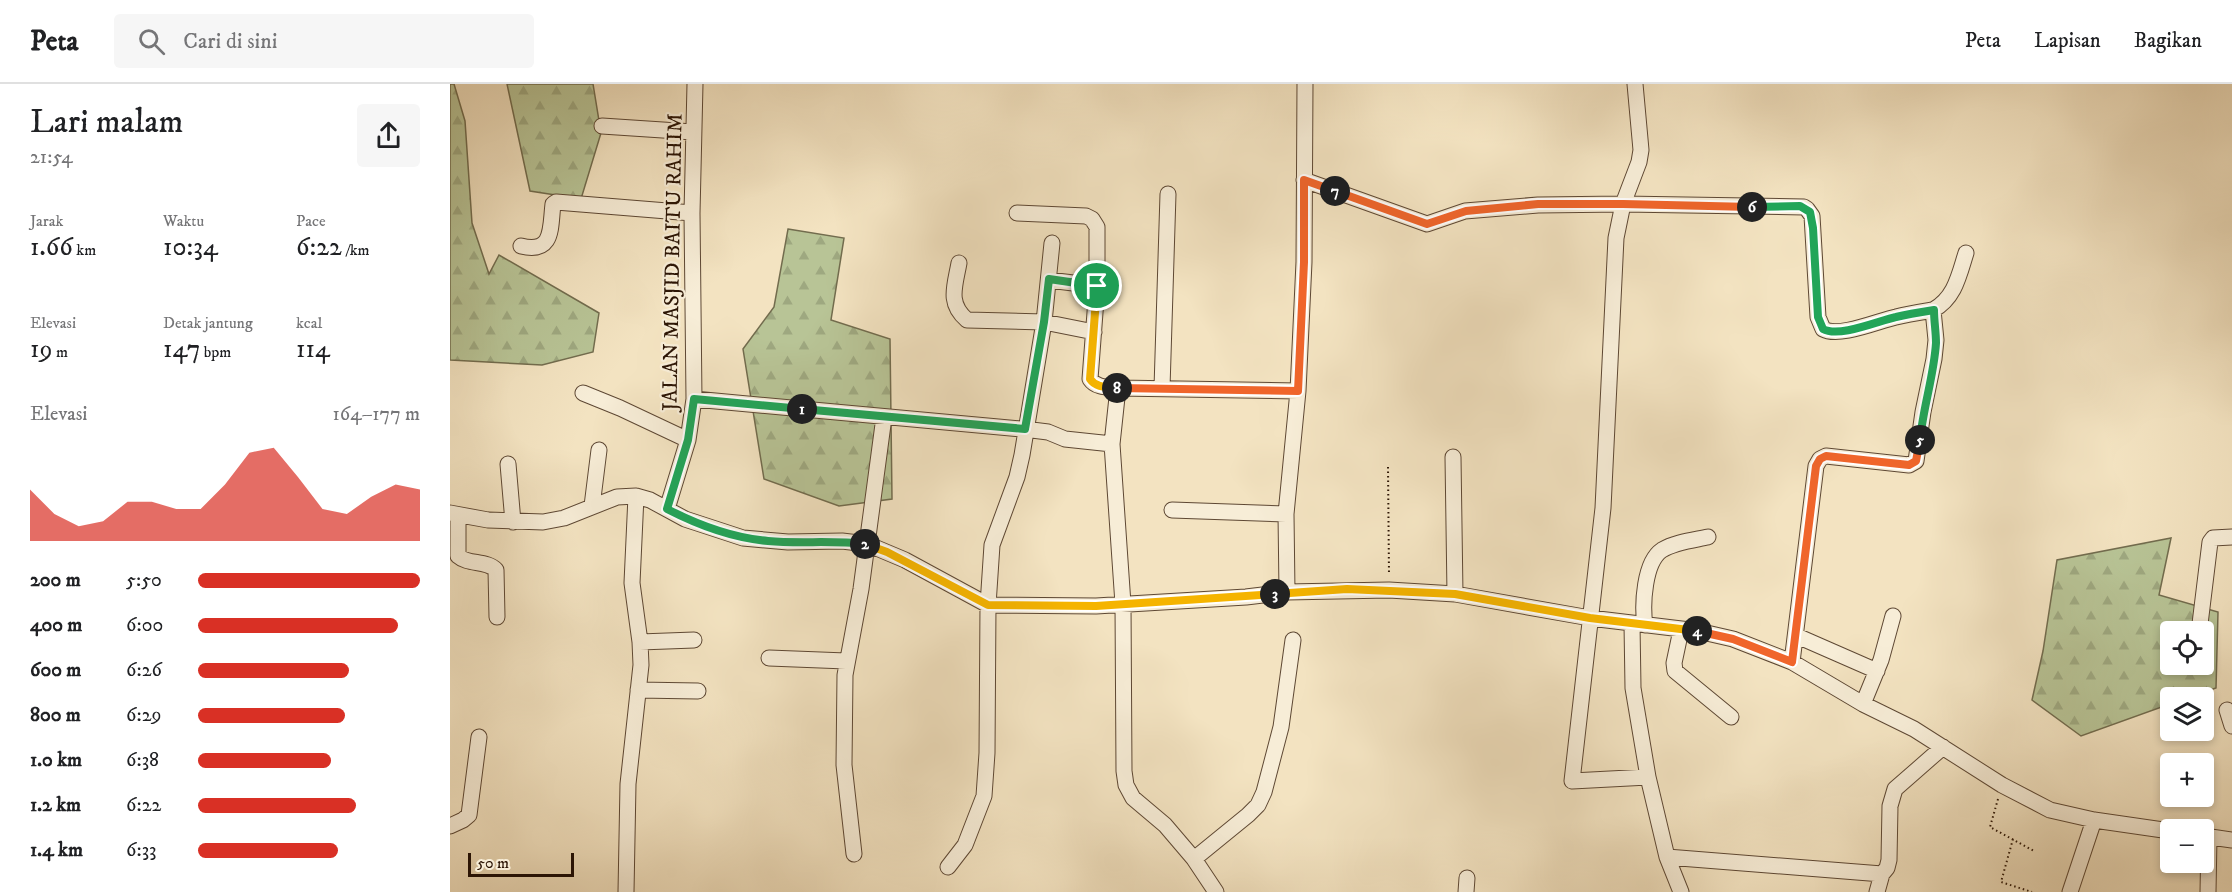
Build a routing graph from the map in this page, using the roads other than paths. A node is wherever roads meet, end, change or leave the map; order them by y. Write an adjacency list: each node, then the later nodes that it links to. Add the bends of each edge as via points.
1 (695, 84): 5 (street, JALAN MASJID BAITU RAHIM)
2 (1305, 84): 6 (street)
3 (1635, 84): 8 (street, via 1641,150)
4 (602, 126): 5 (street)
5 (693, 132): 9 (street, JALAN MASJID BAITU RAHIM)
6 (1304, 180): 8 (street, via 1427,224 1474,209); 22 (street)
7 (1168, 194): 21 (street)
8 (1623, 204): 17 (street, via 1807,208 1812,216 1818,317 1823,329 1852,329); 48 (street, via 1616,238 1603,508)
9 (692, 213): 12 (street, via 556,202 542,246); 24 (street, JALAN MASJID BAITU RAHIM)
10 (1017, 213): 16 (street, via 1092,219 1097,227)
11 (1052, 243): 15 (street)
12 (520, 246)
13 (1966, 253): 17 (street, via 1954,289)
14 (959, 263): 18 (street, via 953,300 957,312 967,320)
15 (1049, 279): 16 (street); 18 (street)
16 (1097, 286): 19 (street)
17 (1934, 310): 52 (street, via 1934,359 1916,461 1909,465 1826,456 1816,466)
18 (1044, 322): 19 (street); 26 (street)
19 (1094, 332): 20 (street, via 1090,379 1093,384)
20 (1118, 388): 21 (street); 28 (street)
21 (1162, 388): 22 (street)
22 (1298, 391): 36 (street)
23 (583, 393): 27 (street)
24 (694, 399): 25 (street); 27 (street, JALAN MASJID BAITU RAHIM)
25 (884, 417): 26 (street); 41 (street)
26 (1025, 429): 28 (street, via 1065,439); 45 (street, via 1017,477 992,545)
27 (688, 440): 34 (street, JALAN MASJID BAITU RAHIM)
28 (1112, 444): 44 (street)
29 (599, 450): 33 (street)
30 (1452, 457): 43 (street)
31 (508, 464): 38 (street)
32 (636, 496): 33 (street, via 622,496); 34 (street); 55 (street, via 632,583)
33 (592, 506): 38 (street, via 557,520)
34 (667, 509): 41 (street, via 743,538)
35 (1172, 510): 36 (street)
36 (1286, 514): 42 (street)
37 (454, 515): 38 (street); 47 (street, via 458,556 496,570)
38 (513, 522)
39 (1708, 537): 50 (street, via 1668,546 1652,560)
40 (2232, 537): 49 (street, via 2213,538 2210,542)
41 (867, 544): 45 (street); 57 (street)
42 (1287, 592): 43 (street, via 1389,590); 44 (street)
43 (1455, 594): 48 (street)
44 (1123, 604): 45 (street); 76 (street, via 1126,785 1133,798 1165,825)
45 (988, 605): 77 (street, via 984,796 965,845)
46 (1893, 616): 59 (street)
47 (497, 617)
48 (1590, 618): 50 (street); 68 (street, via 1572,781)
49 (2200, 621)
50 (1638, 624): 51 (street); 68 (street, via 1633,688)
51 (1681, 630): 58 (street, via 1733,639); 64 (street, via 1675,671)
52 (1797, 636): 58 (street); 59 (street)
53 (694, 640): 55 (street)
54 (1293, 640): 76 (street, via 1281,727 1264,792 1248,815)
55 (640, 642): 60 (street)
56 (769, 658): 57 (street)
57 (846, 661): 74 (street, via 844,765)
58 (1792, 662): 62 (street)
59 (1877, 671): 62 (street)
60 (638, 690): 61 (street); 80 (street, via 628,784)
61 (698, 691)
62 (1863, 704): 67 (street)
63 (2227, 710): 65 (street)
64 (1731, 717)
65 (2232, 726)
66 (479, 737): 70 (street, via 470,815)
67 (1943, 747): 69 (street, via 2050,810); 79 (street, via 1895,789 1890,806 1889,860)
68 (1648, 777): 75 (street)
69 (2094, 820): 71 (street); 84 (street)
70 (450, 826)
71 (2160, 830)
72 (2214, 837): 73 (street)
73 (2232, 840)
74 (854, 854)
75 (1667, 857): 79 (street); 82 (street)
76 (1194, 859): 81 (street)
77 (948, 867)
78 (2207, 873): 85 (street)
79 (1882, 874): 83 (street)
80 (626, 892)
81 (1216, 892)
82 (1682, 892)
83 (1877, 892)
84 (2070, 892)
85 (2208, 892)

